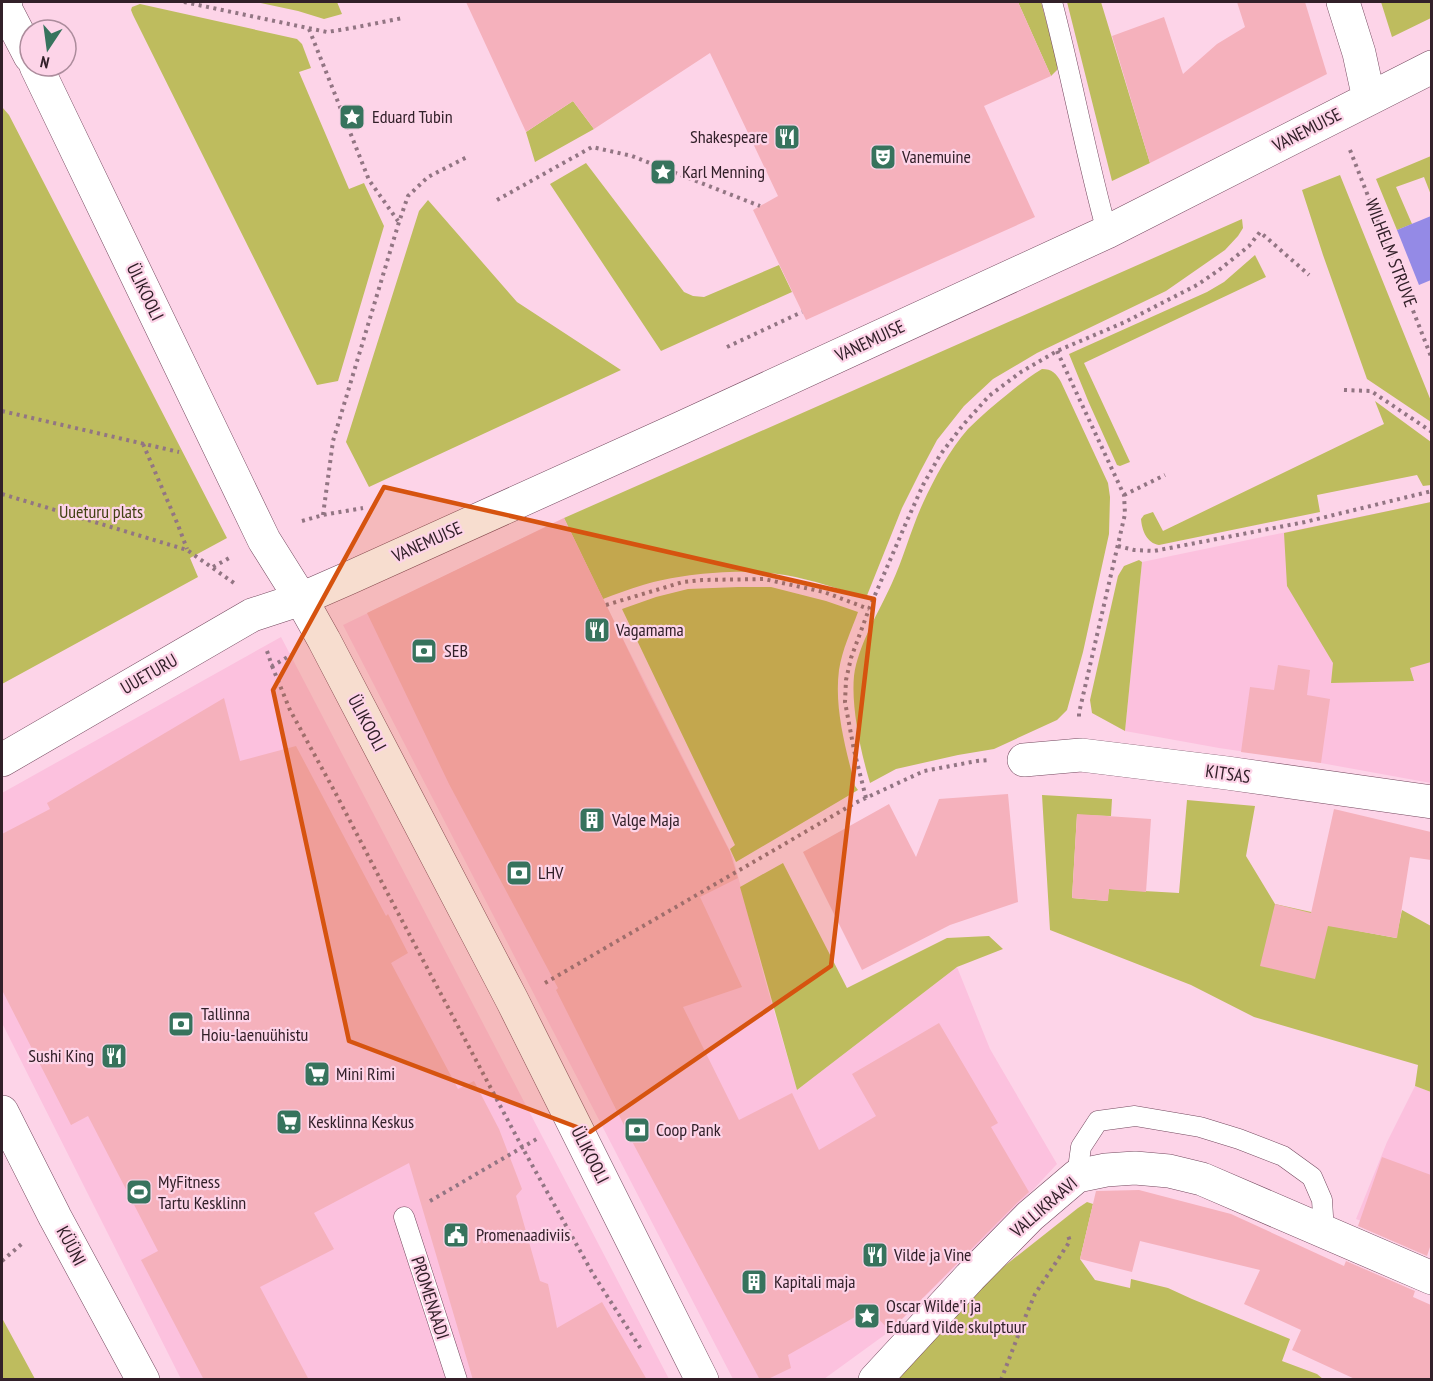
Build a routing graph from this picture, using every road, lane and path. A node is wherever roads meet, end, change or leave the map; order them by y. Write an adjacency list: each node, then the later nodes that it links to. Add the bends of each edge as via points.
1 (184, 2): 6 (path)
2 (1052, 2): 16 (lane)
3 (1343, 2): 10 (street)
4 (3, 4): 7 (street)
5 (403, 18): 6 (path, via 327,32)
6 (309, 29): 15 (path, via 369,180)
7 (18, 33)
8 (1431, 67): 10 (street, VANEMUISE)
9 (42, 78): 37 (street, ÜLIKOOLI, via 264,540)
10 (1369, 99): 16 (street, VANEMUISE)
11 (1350, 148): 21 (path, WILHELM STRUVE)
12 (469, 156): 15 (path, via 428,177 408,196)
13 (497, 200): 14 (path, via 592,147 632,156)
14 (760, 206)
15 (399, 222): 32 (path, via 333,441)
16 (1107, 232): 37 (street, VANEMUISE)
17 (1309, 275): 20 (path, via 1260,232 1249,246 1197,285)
18 (802, 312): 19 (path)
19 (727, 347)
20 (1057, 351): 30 (path); 39 (path, via 989,396 940,455)
21 (1431, 359)
22 (1344, 390): 24 (path, via 1371,391)
23 (2, 411): 25 (path)
24 (1431, 432)
25 (143, 444): 26 (path); 35 (path)
26 (189, 454)
27 (1165, 475): 30 (path)
28 (1431, 491): 34 (path, via 1305,522 1154,551)
29 (2, 494): 35 (path)
30 (1124, 495): 34 (path, via 1125,514)
31 (363, 508): 32 (path)
32 (323, 515): 33 (path)
33 (302, 521)
34 (1118, 546): 43 (path, via 1079,713)
35 (188, 550): 36 (path)
36 (239, 587)
37 (301, 599): 44 (street, UUETURU, via 252,615); 60 (street, ÜLIKOOLI, via 512,1000)
38 (606, 605): 39 (path, via 684,582 764,579 824,592)
39 (869, 609): 47 (path, via 846,680 854,750)
40 (265, 646): 42 (path)
41 (300, 650): 42 (path)
42 (272, 666): 57 (path, via 290,710 522,1147 593,1274)
43 (1081, 755): 45 (street, KITSAS); 48 (street, KITSAS)
44 (2, 760)
45 (1024, 760)
46 (977, 761): 47 (path, via 924,771)
47 (866, 798): 49 (path)
48 (1431, 802)
49 (544, 983)
50 (2, 1112): 58 (street, KÜÜNI)
51 (512, 1152): 53 (path)
52 (1077, 1176): 55 (street, VALLIKRAAVI, via 1135,1168 1169,1171 1202,1179); 55 (lane, via 1081,1147 1098,1121 1135,1116 1200,1127 1283,1156 1312,1177 1322,1200); 61 (street, VALLIKRAAVI, via 1022,1224)
53 (404, 1217): 59 (lane, PROMENAADI)
54 (1064, 1227): 62 (path, via 1070,1241 1035,1294)
55 (1324, 1232): 56 (street, VALLIKRAAVI)
56 (1431, 1278)
57 (643, 1352)
58 (142, 1380)
59 (457, 1380)
60 (702, 1380)
61 (875, 1380)
62 (1001, 1380)

